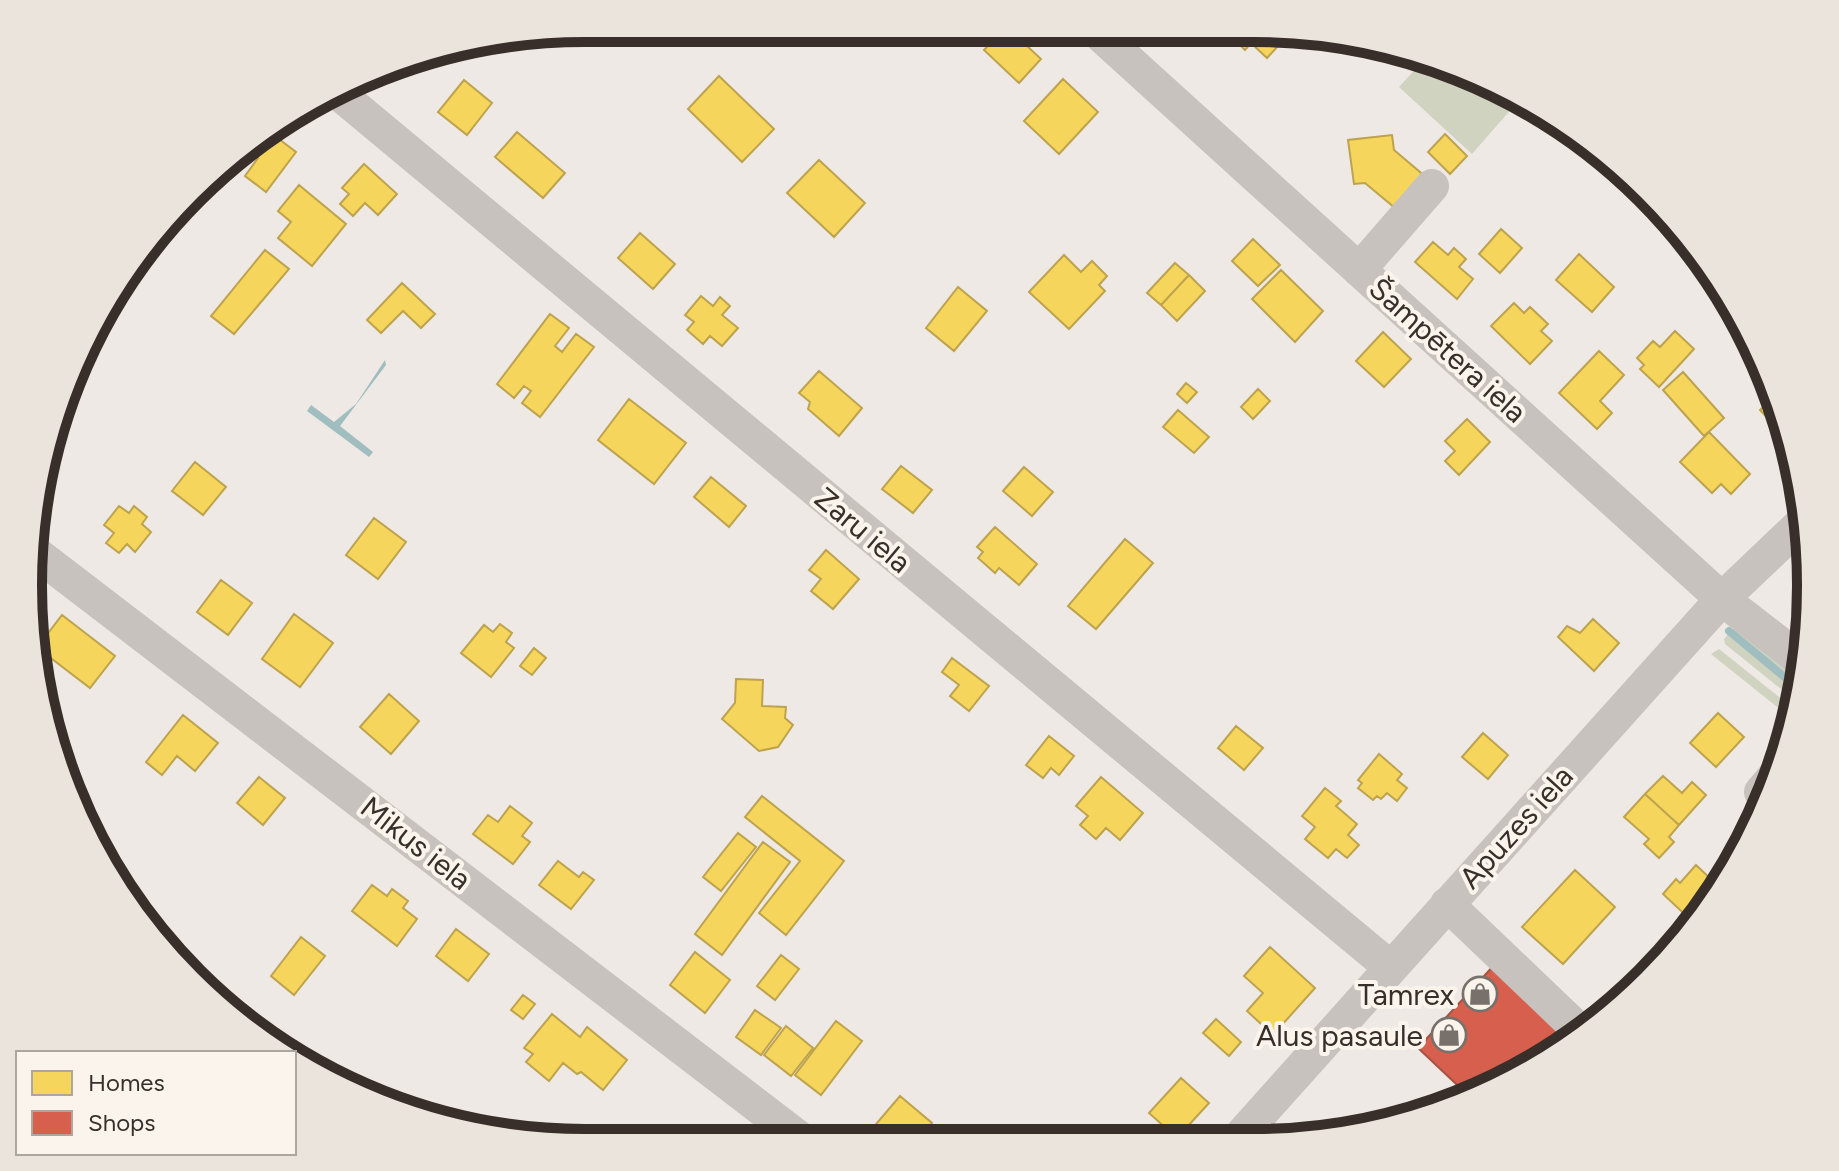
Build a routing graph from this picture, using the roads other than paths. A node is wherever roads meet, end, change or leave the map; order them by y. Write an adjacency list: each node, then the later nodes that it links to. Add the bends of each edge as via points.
1 (1108, 42): 4 (street, Šampētera iela)
2 (345, 98): 10 (street, Zaru iela)
3 (1432, 186): 4 (street)
4 (1359, 270): 7 (street, Šampētera iela)
5 (1794, 531): 7 (street, Apuzes iela)
6 (43, 559): 12 (street, Mikus iela)
7 (1722, 599): 8 (street, Šampētera iela); 9 (street, Apuzes iela)
8 (1792, 653)
9 (1447, 904): 10 (street, Apuzes iela); 11 (street)
10 (1390, 967): 13 (street, Apuzes iela)
11 (1573, 1025)
12 (788, 1129)
13 (1247, 1129)

